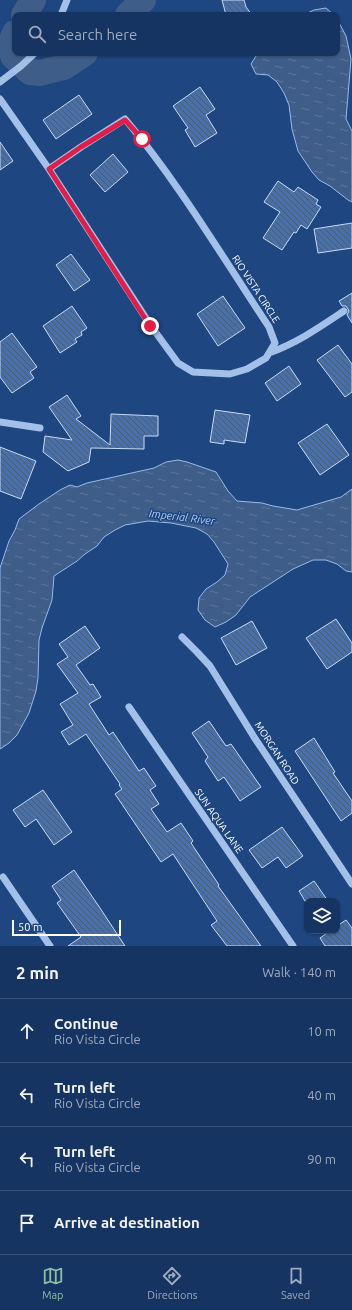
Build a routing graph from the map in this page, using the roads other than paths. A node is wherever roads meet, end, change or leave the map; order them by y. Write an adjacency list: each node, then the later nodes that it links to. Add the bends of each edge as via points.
1 (67, 0): 2 (street)
2 (62, 12)
3 (32, 56): 4 (street)
4 (3, 80)
5 (0, 99): 6 (street)
6 (49, 169): 8 (street, via 150,326 178,363 193,372 230,374 247,370 266,358); 8 (street, RIO VISTA CIRCLE, via 125,120 142,139 269,327 275,342)
7 (344, 312): 8 (street, via 299,340)
8 (269, 353)
9 (0, 422): 10 (street)
10 (40, 428)
11 (182, 637): 14 (street, MORGAN ROAD, via 210,666 254,738)
12 (129, 707): 16 (street, SUN AQUA LANE)
13 (3, 877): 15 (street)
14 (352, 884)
15 (50, 946)
16 (293, 946)

